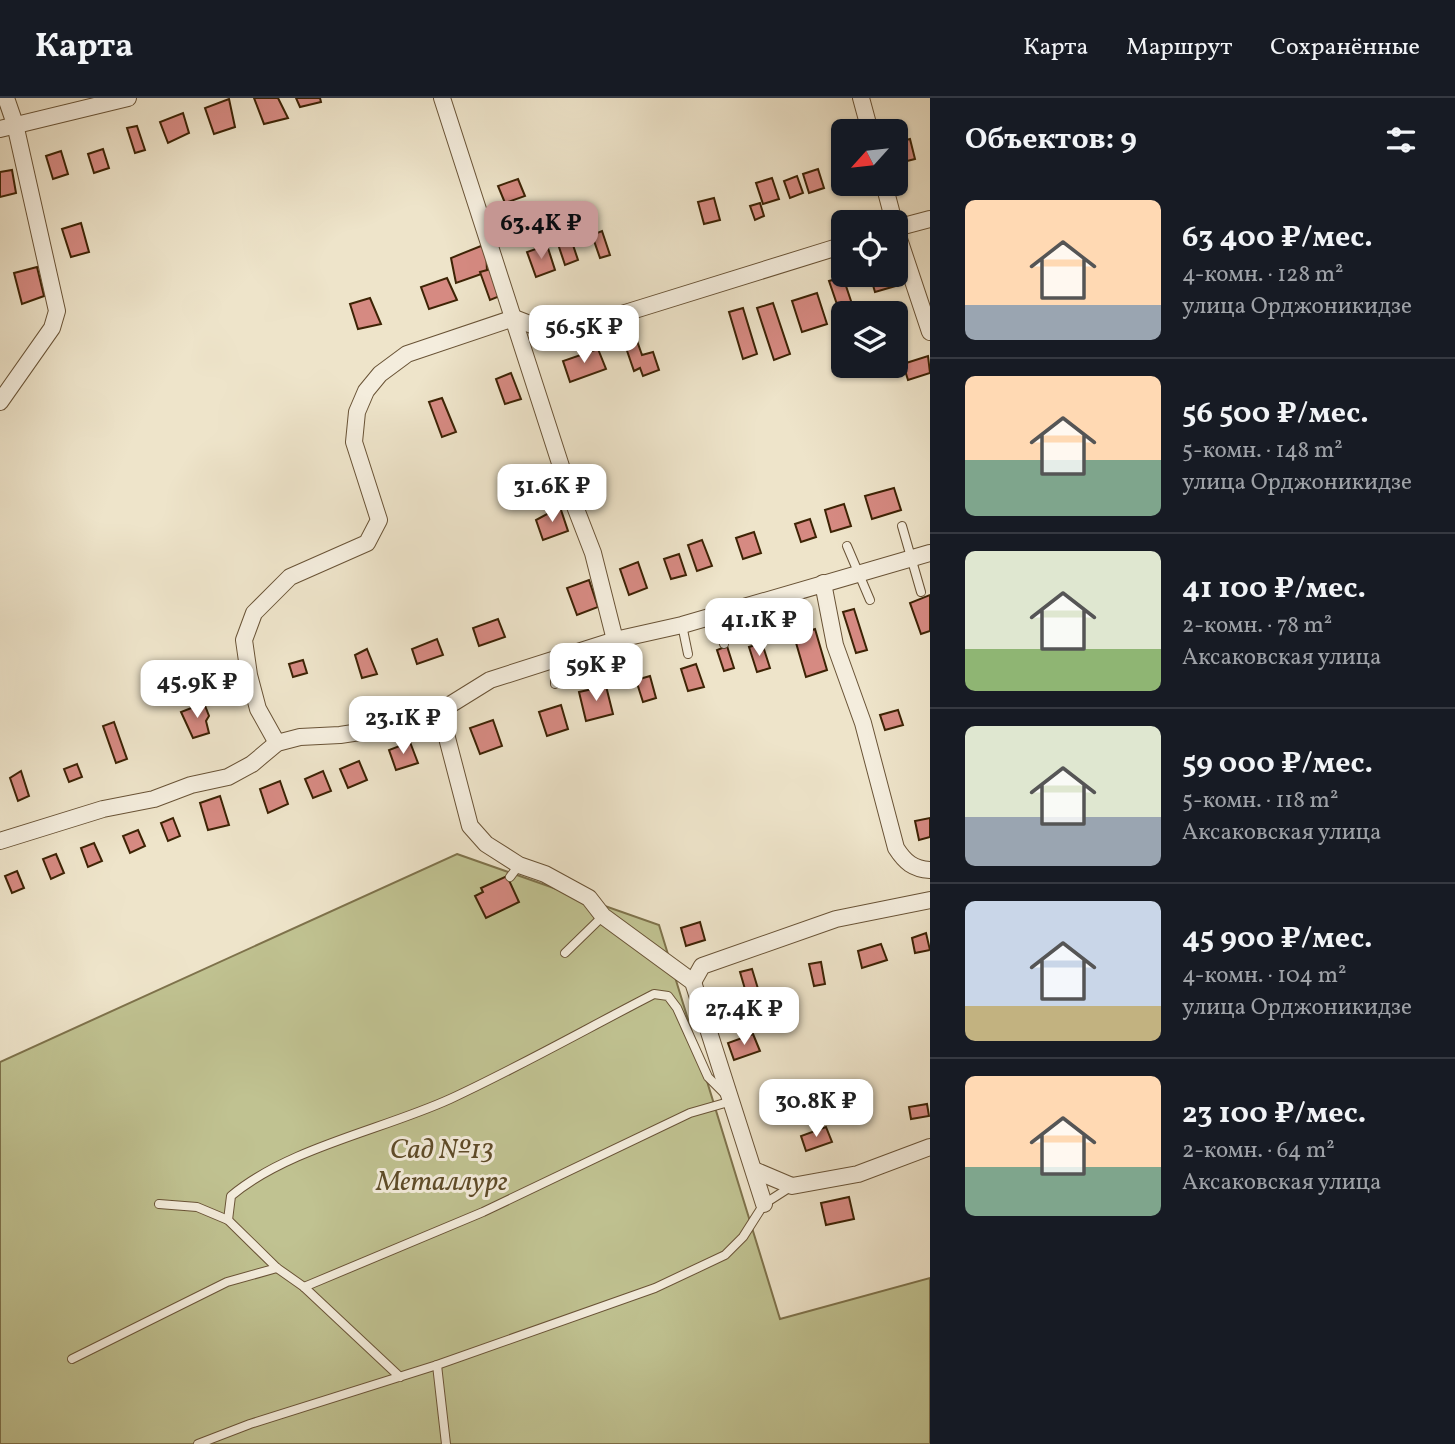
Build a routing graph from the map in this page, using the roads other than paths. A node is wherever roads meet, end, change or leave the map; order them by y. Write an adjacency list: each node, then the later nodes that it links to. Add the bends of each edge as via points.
1 (6, 98): 6 (street)
2 (128, 98): 6 (street)
3 (442, 98): 11 (street)
4 (861, 98): 5 (street)
5 (867, 119)
6 (8, 126): 13 (street, via 57,311 52,328)
7 (930, 219): 8 (street)
8 (908, 225)
9 (831, 248): 11 (street, via 567,331 545,330)
10 (908, 265): 12 (street)
11 (514, 318): 26 (street, via 593,553); 32 (street, via 407,354 366,391 357,412 354,442 380,520 367,543 290,577 254,613 244,640 258,709)
12 (930, 332)
13 (0, 402)
14 (902, 526): 17 (lane)
15 (847, 546): 18 (lane)
16 (930, 553): 17 (street)
17 (911, 558): 18 (street); 20 (lane)
18 (859, 573): 19 (street); 22 (lane)
19 (823, 583): 21 (street); 34 (street, via 835,645 863,723 896,848 904,862)
20 (922, 592)
21 (779, 596): 23 (street); 25 (lane)
22 (870, 600)
23 (715, 615): 24 (street); 27 (lane)
24 (682, 625): 26 (street); 28 (lane)
25 (789, 625)
26 (615, 640): 29 (street)
27 (724, 644)
28 (688, 653)
29 (555, 660): 30 (lane); 31 (street, via 490,680)
30 (555, 684)
31 (440, 711): 32 (street, via 393,727); 36 (street, via 470,826 514,871 545,874 589,898)
32 (276, 743): 33 (street, via 228,777)
33 (0, 841)
34 (930, 870)
35 (930, 900): 38 (street, via 836,919 702,966)
36 (603, 916): 37 (lane); 38 (street)
37 (565, 953)
38 (693, 982): 39 (street)
39 (732, 1101): 41 (street); 45 (lane, via 708,1077 677,1008 668,996 654,994 449,1099 250,1181 231,1196); 47 (lane, via 690,1113 483,1212)
40 (930, 1147): 42 (street, via 858,1174)
41 (754, 1170): 42 (street); 44 (street)
42 (792, 1185): 44 (lane)
43 (159, 1204): 45 (lane, via 197,1208)
44 (764, 1204): 49 (lane, via 725,1255 655,1288)
45 (228, 1220): 46 (lane)
46 (277, 1268): 47 (lane); 48 (lane, via 227,1282)
47 (304, 1287): 50 (lane)
48 (72, 1359)
49 (436, 1365): 50 (lane); 52 (lane)
50 (400, 1377): 51 (lane)
51 (198, 1444)
52 (446, 1444)

